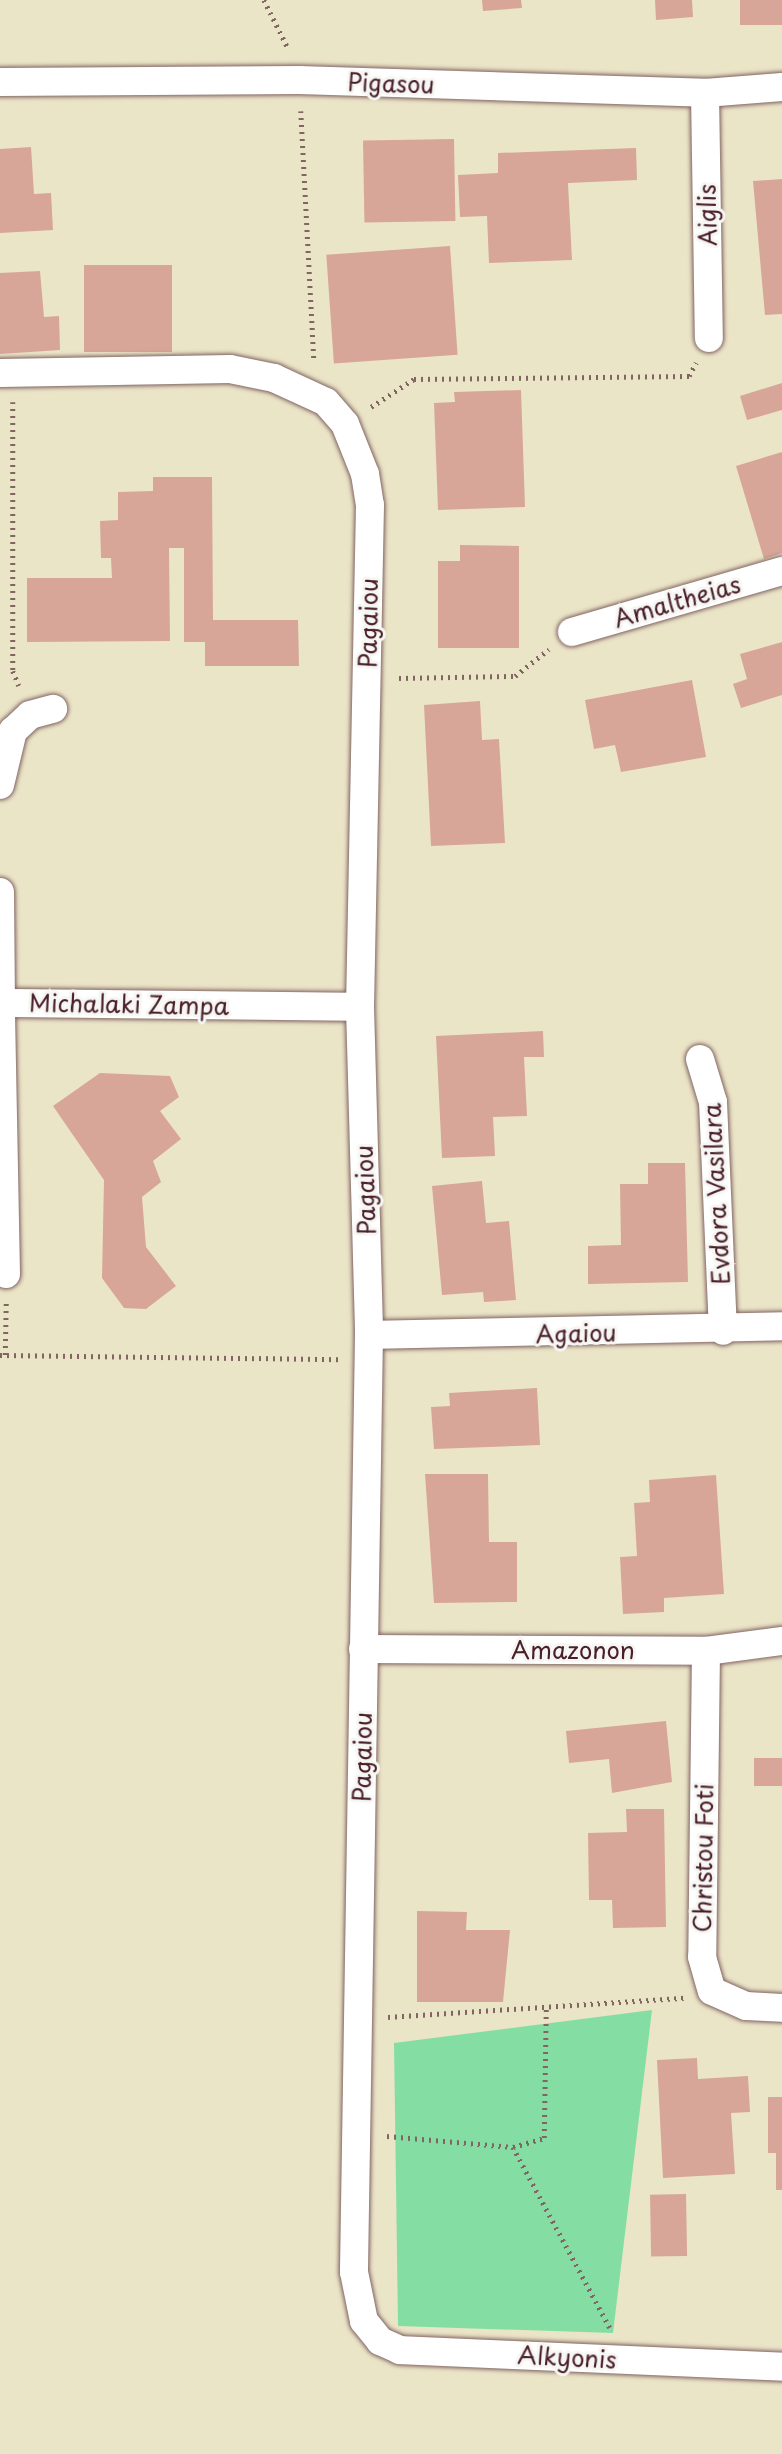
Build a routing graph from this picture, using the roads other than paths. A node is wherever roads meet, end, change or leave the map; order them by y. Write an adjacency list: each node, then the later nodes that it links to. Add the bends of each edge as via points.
1 (0, 82): 3 (street, Pigasou, via 299,80)
2 (782, 87): 3 (street, Pigasou)
3 (705, 93): 4 (street, Aiglis)
4 (709, 338)
5 (6, 373): 12 (street, Pagaiou, via 230,369 316,396 345,424 370,505)
6 (782, 571): 7 (street, Amaltheias)
7 (572, 632)
8 (53, 709): 9 (street, via 30,715 13,731)
9 (0, 785)
10 (0, 892): 11 (street)
11 (1, 1003): 12 (street, Michalaki Zampa); 14 (street, Michalaki Zampa)
12 (360, 1007): 17 (street, Pagaiou)
13 (700, 1059): 16 (street, Evdora Vasilara, via 713,1102)
14 (6, 1274)
15 (782, 1326): 16 (street, Agaiou)
16 (723, 1331): 17 (street, Agaiou)
17 (369, 1347): 19 (street, Pagaiou)
18 (782, 1641): 20 (street, Amazonon)
19 (363, 1649): 20 (street, Amazonon); 22 (street, Pagaiou, via 354,2272)
20 (706, 1651): 21 (street, Christou Foti, via 702,1956 712,1991 746,2006)
21 (782, 2008)
22 (364, 2321): 23 (street, Alkyonis, via 380,2341 400,2350)
23 (782, 2367)

